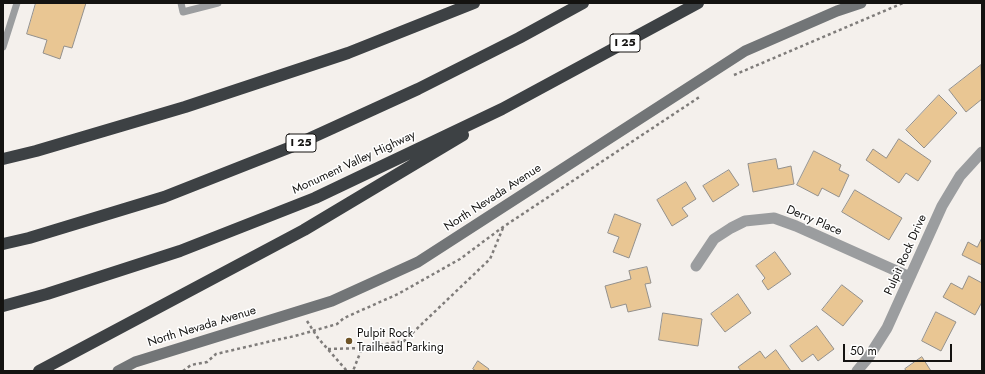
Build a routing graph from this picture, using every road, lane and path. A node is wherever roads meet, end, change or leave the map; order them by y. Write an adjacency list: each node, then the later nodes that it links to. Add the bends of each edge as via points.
1 (17, 3): 9 (lane)
2 (181, 3): 3 (lane, via 183,12)
3 (218, 3)
4 (474, 3): 14 (highway, via 348,53 200,102)
5 (583, 3): 15 (highway, I 25, via 418,89 292,147 164,197)
6 (698, 3): 11 (highway, Monument Valley Highway / I 25)
7 (861, 3): 19 (main road, North Nevada Avenue, via 745,51 418,262 332,301)
8 (903, 3): 10 (path)
9 (3, 47)
10 (733, 75)
11 (552, 82): 18 (highway, Monument Valley Highway / I 25, via 502,109 315,198 180,251); 22 (highway, via 304,230)
12 (707, 92): 20 (path, via 503,227 490,259 404,341)
13 (982, 152): 17 (street, Pulpit Rock Drive, via 960,176 942,206)
14 (3, 159)
15 (3, 244)
16 (696, 266): 17 (street, Derry Place, via 714,239 731,228 745,221 774,218)
17 (910, 278): 26 (street, Pulpit Rock Drive, via 887,328)
18 (3, 306)
19 (300, 310): 21 (path); 23 (main road, North Nevada Avenue, via 135,362)
20 (362, 348): 21 (path); 25 (path)
21 (327, 349): 24 (path)
22 (39, 371)
23 (118, 371)
24 (347, 371)
25 (353, 371)
26 (857, 371)

